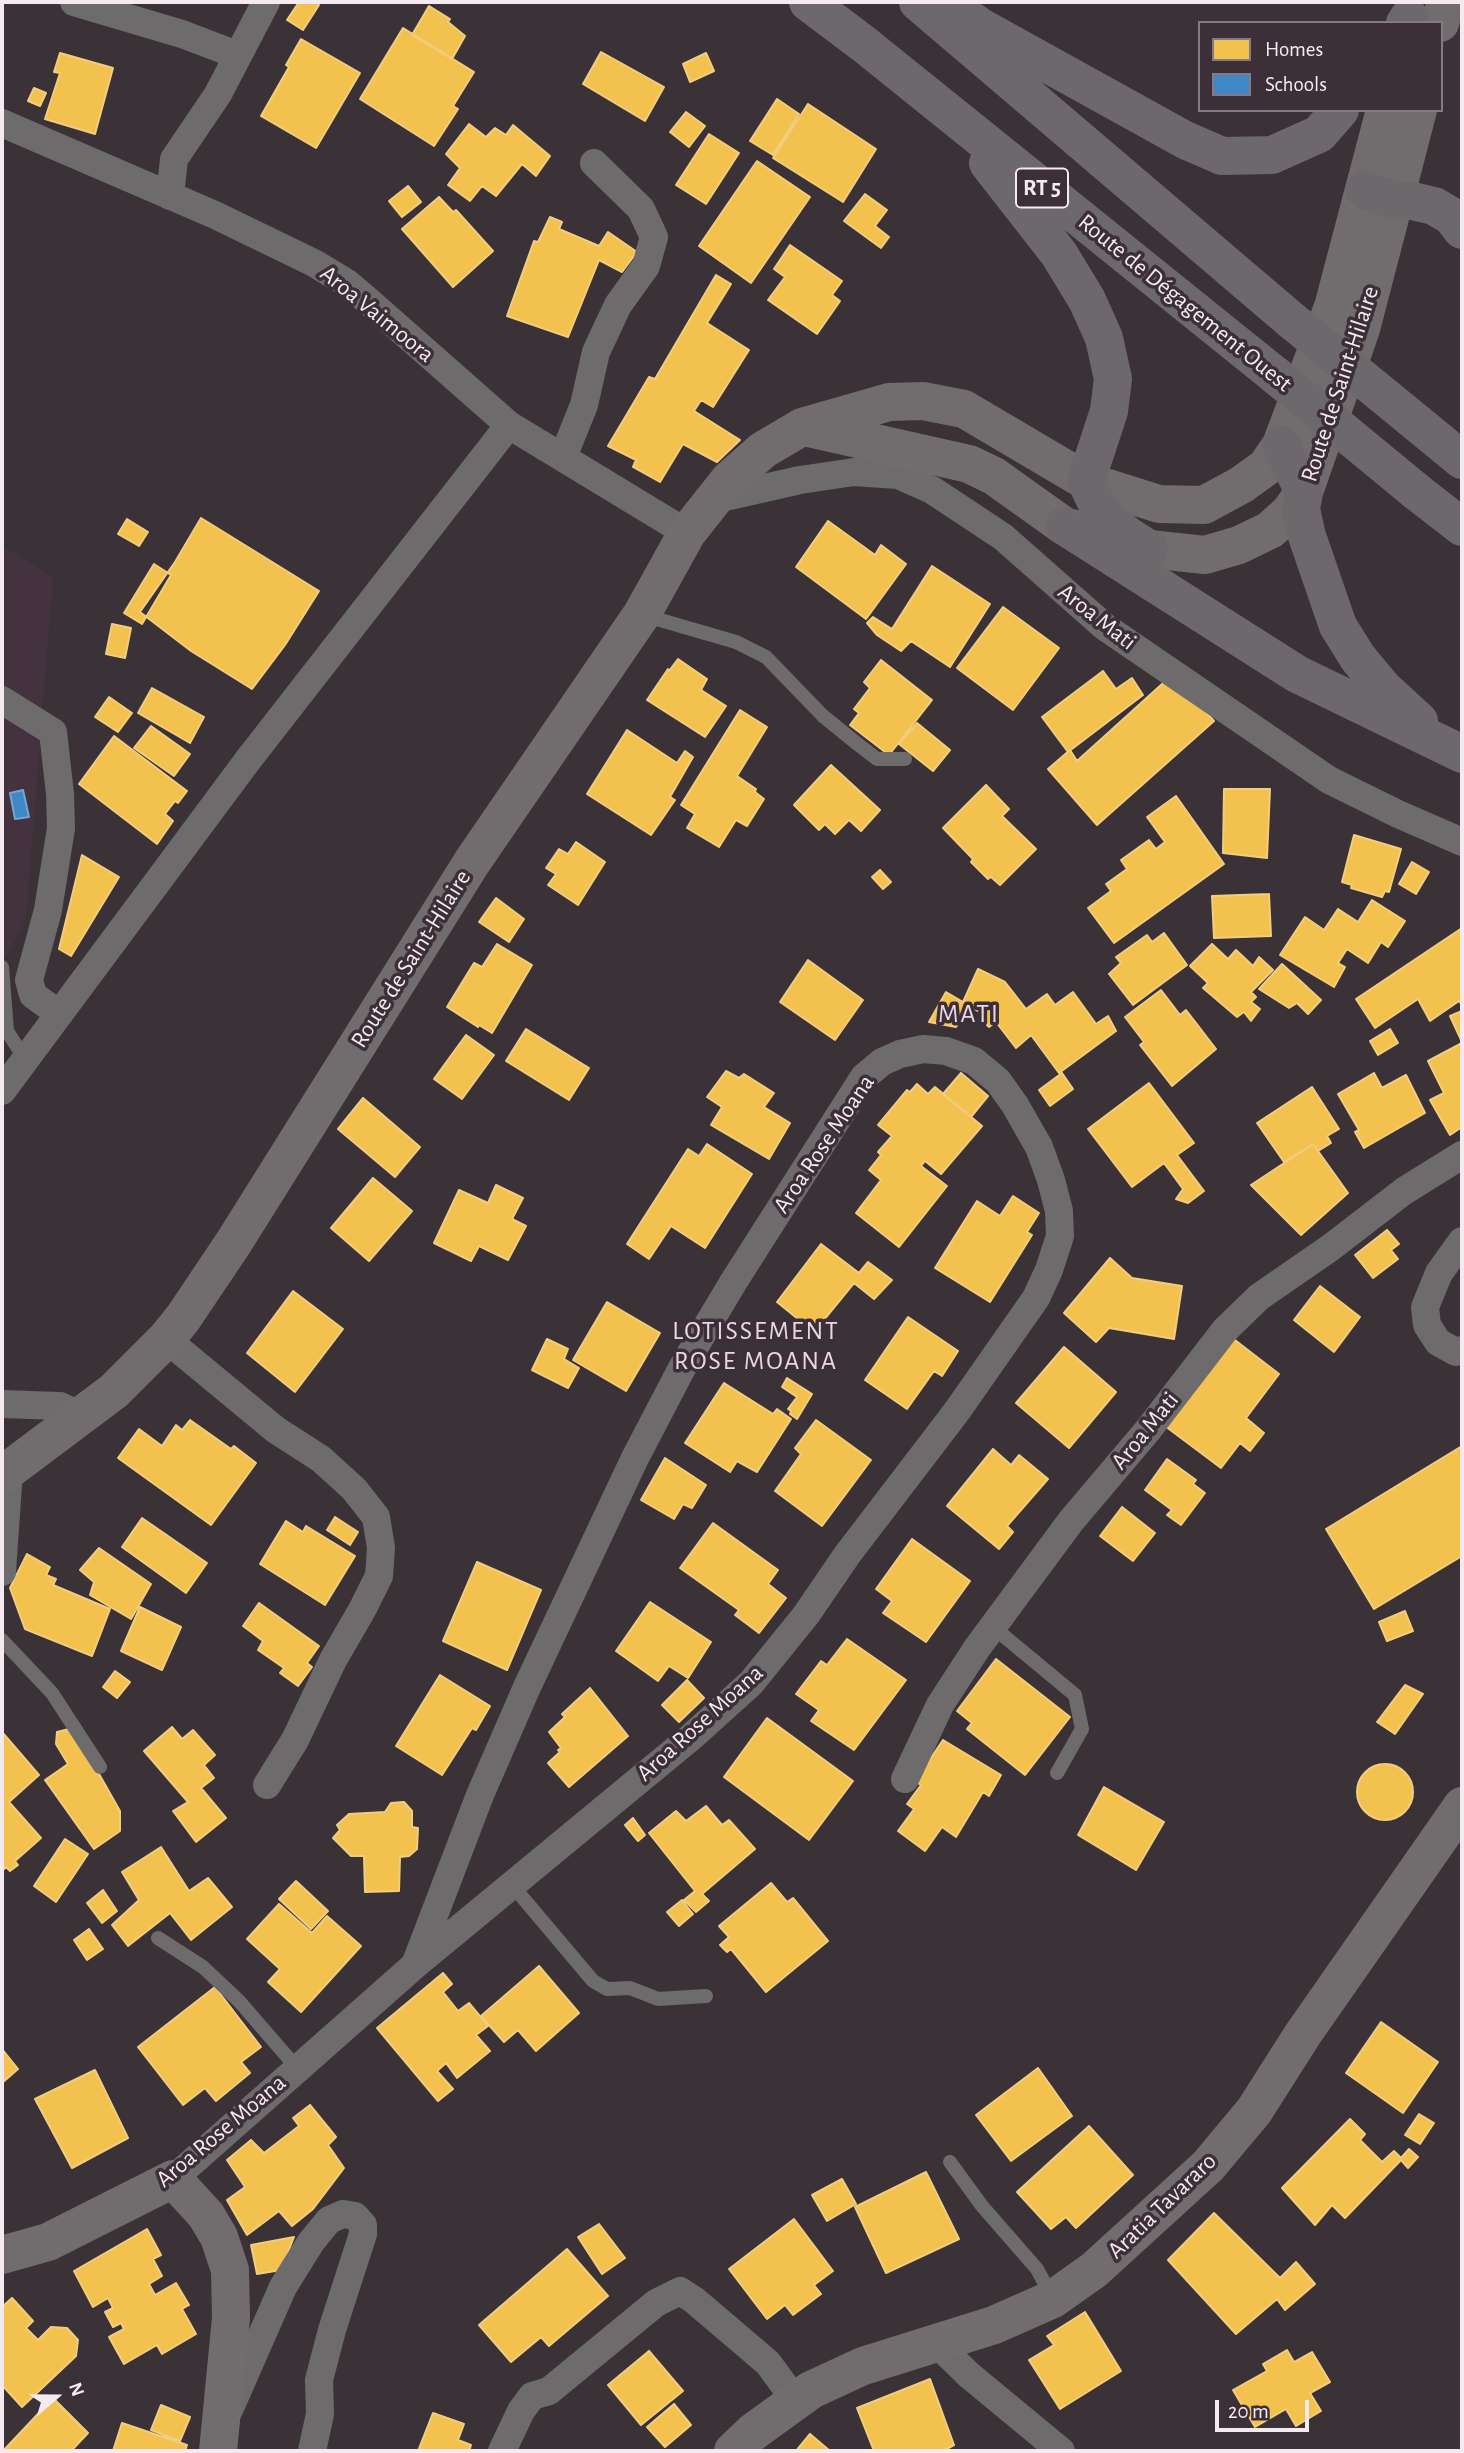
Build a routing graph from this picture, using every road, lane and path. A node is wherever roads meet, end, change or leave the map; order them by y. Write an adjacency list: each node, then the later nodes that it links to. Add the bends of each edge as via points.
1 (74, 2): 8 (street)
2 (266, 2): 8 (street)
3 (808, 2): 9 (highway, Route de Dégagement Ouest / RT 5)
4 (918, 2): 22 (highway, RT 5, bridge)
5 (946, 2): 10 (highway, via 979,26 1222,156 1272,155 1318,134)
6 (1446, 2): 7 (main road)
7 (1415, 17)
8 (237, 55): 15 (street, via 218,94 174,159)
9 (948, 112): 23 (highway, via 1059,254 1104,338 1113,379 1109,411); 27 (highway, Route de Dégagement Ouest / RT 5, bridge)
10 (1338, 112)
11 (1385, 112): 16 (main road, Route de Saint-Hilaire)
12 (1417, 112): 16 (main road, Route de Saint-Hilaire)
13 (2, 123): 15 (street, Aroa Vaimoora)
14 (594, 163): 21 (street, via 641,209 654,237 646,266 618,305 596,352 584,405)
15 (170, 196): 18 (street, Aroa Vaimoora, via 270,240 347,283)
16 (1380, 196): 17 (highway, via 1434,206); 20 (main road, Route de Saint-Hilaire); 24 (main road, Route de Saint-Hilaire, via 1362,329)
17 (1462, 230)
18 (509, 425): 21 (street, Aroa Vaimoora); 36 (street, via 255,750)
19 (802, 427): 23 (main road, Route de Saint-Hilaire, via 889,402 923,401 964,409); 25 (main road, Route de Saint-Hilaire, via 763,450 729,480); 26 (main road, Route de Saint-Hilaire, via 969,464 994,476)
20 (1281, 445): 23 (main road, Route de Saint-Hilaire, via 1266,467 1204,505 1160,504); 24 (highway)
21 (563, 457): 28 (street, Aroa Vaimoora)
22 (1462, 460)
23 (1086, 481): 29 (highway, via 1110,521)
24 (1304, 492): 29 (main road, Route de Saint-Hilaire, via 1270,530 1239,545 1205,555); 32 (highway, via 1301,509 1307,536 1338,626 1383,688)
25 (716, 499): 28 (main road, Route de Saint-Hilaire); 34 (street, Aroa Mati, via 854,472 898,475 932,490 1003,537 1105,627 1329,780)
26 (1064, 526): 29 (main road, Route de Saint-Hilaire); 32 (highway, via 1297,674)
27 (1462, 527)
28 (687, 533): 30 (main road, Route de Saint-Hilaire)
29 (1149, 549)
30 (642, 614): 33 (lane, via 736,642 766,657 855,743 877,759); 41 (main road, Route de Saint-Hilaire, via 472,862 234,1242)
31 (2, 700): 36 (street, via 53,732 61,828 48,909 29,980 33,995)
32 (1457, 752)
33 (905, 759)
34 (1462, 842)
35 (2, 967): 37 (lane, via 8,1031)
36 (58, 1013): 37 (street)
37 (25, 1059): 38 (street)
38 (3, 1087)
39 (1462, 1156): 47 (street, Aroa Mati, via 1404,1191 1259,1297 1225,1330 1071,1521)
40 (1462, 1241): 42 (street, via 1439,1273 1425,1307 1427,1325 1438,1342 1456,1352)
41 (166, 1339): 44 (main road, Route de Saint-Hilaire, via 114,1391); 52 (street, via 276,1430 321,1459 376,1517 379,1576)
42 (1462, 1350)
43 (2, 1404): 44 (street, via 60,1406)
44 (80, 1415): 45 (main road, Route de Saint-Hilaire)
45 (6, 1473): 46 (street)
46 (2, 1572)
47 (993, 1627): 50 (lane, via 1075,1695 1082,1729); 51 (street, Aroa Mati, via 940,1705)
48 (2, 1640): 49 (lane, via 52,1693)
49 (100, 1767)
50 (1057, 1773)
51 (905, 1779)
52 (267, 1785)
53 (1462, 1806): 62 (main road, Aratia Tavararo, via 1254,2111 1209,2166 1094,2270)
54 (512, 1885): 56 (street, Aroa Rose Moana); 56 (street, Aroa Rose Moana, via 751,1683 957,1411 1035,1298 1059,1236 1059,1211 1039,1147 998,1081 974,1061 923,1049 883,1062 864,1077 734,1281 635,1458 527,1687); 57 (lane, via 593,1981 607,1989 630,1988 658,1999)
55 (158, 1938): 58 (lane, via 202,1967 239,2001)
56 (415, 1965): 58 (street, Aroa Rose Moana)
57 (706, 1996)
58 (297, 2068): 60 (street, Aroa Rose Moana)
59 (950, 2162): 62 (lane, via 1038,2269)
60 (173, 2179): 61 (main road, Aroa Rose Moana, via 48,2242); 65 (main road, via 206,2215 230,2270 231,2318)
61 (2, 2255)
62 (1053, 2299): 63 (main road, Aratia Tavararo, via 995,2325)
63 (936, 2343): 64 (main road, Aratia Tavararo, via 863,2366); 69 (street)
64 (795, 2400): 67 (street, via 768,2363 680,2291 656,2303 549,2391 532,2396); 68 (main road, Aratia Tavararo)
65 (219, 2440): 66 (street, via 283,2287 329,2220 342,2214 355,2216 363,2225 363,2234 319,2380 320,2414)
66 (312, 2451)
67 (502, 2451)
68 (733, 2451)
69 (1062, 2451)

